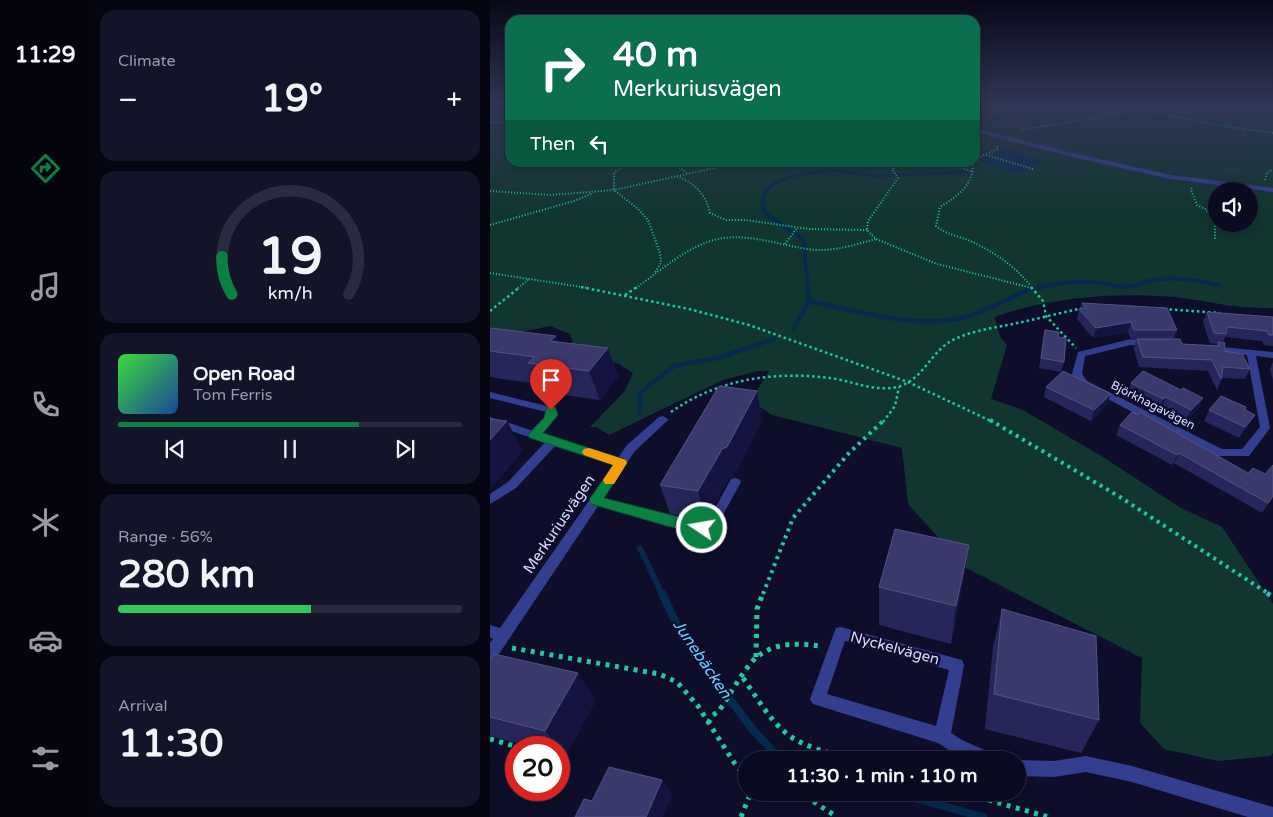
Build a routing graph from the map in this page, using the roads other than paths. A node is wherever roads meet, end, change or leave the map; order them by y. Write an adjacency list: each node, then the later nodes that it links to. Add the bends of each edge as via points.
1 (1025, 142): 2 (street, via 1196,182)
2 (1273, 190)
3 (1160, 344): 5 (street, Björkhagavägen, via 1131,342 1090,350 1081,354 1077,374 1084,383 1220,453 1245,453 1265,428)
4 (1199, 347): 5 (street)
5 (1251, 353): 6 (street)
6 (1273, 355)
7 (490, 395): 10 (street, via 551,410 548,421)
8 (663, 419): 12 (street, Merkuriusvägen, via 638,441)
9 (490, 420): 10 (street)
10 (534, 435): 11 (street)
11 (552, 441): 12 (street); 14 (street, via 512,485)
12 (621, 463): 15 (street, Merkuriusvägen)
13 (735, 482): 15 (street, via 710,528 667,521)
14 (490, 500)
15 (596, 500): 16 (street, Merkuriusvägen)
16 (495, 642)
17 (942, 736): 17 (street, Nyckelvägen, via 818,699 841,633 956,665); 18 (street, Nyckelvägen)
18 (967, 751)
19 (1026, 768): 20 (street, via 1054,769 1086,764 1132,774)
20 (1273, 816)

